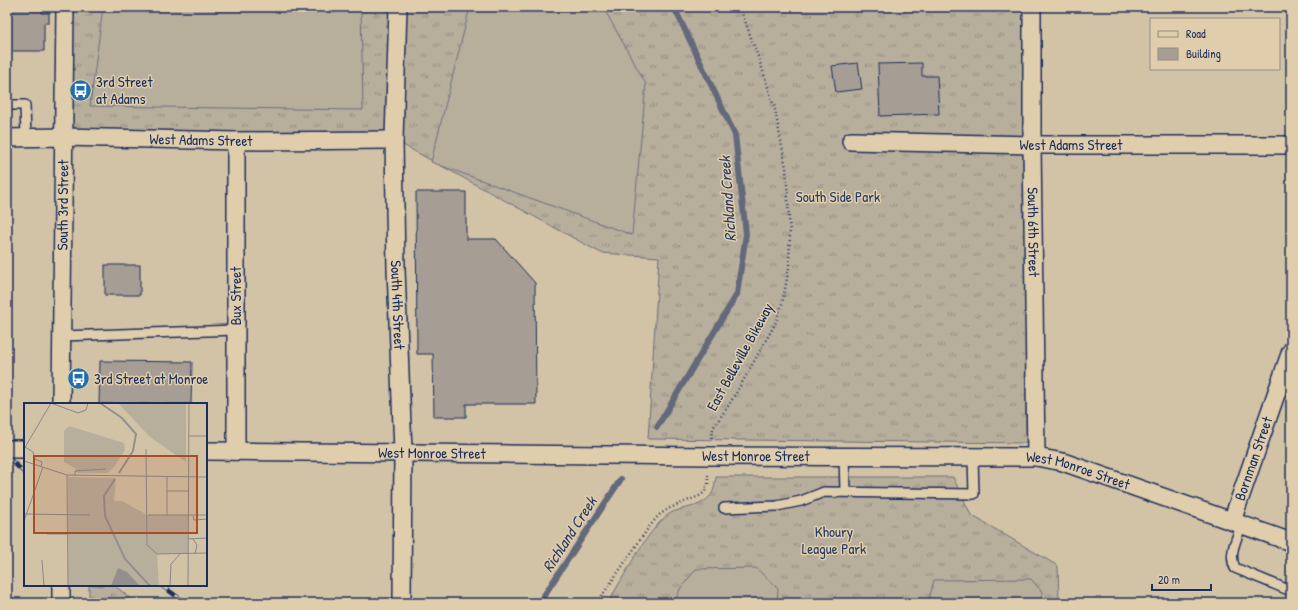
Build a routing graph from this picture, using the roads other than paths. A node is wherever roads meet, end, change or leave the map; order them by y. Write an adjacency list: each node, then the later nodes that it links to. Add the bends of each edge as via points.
1 (65, 7): 5 (street, South 3rd Street)
2 (398, 7): 8 (street, South 4th Street)
3 (1032, 7): 11 (street, South 6th Street)
4 (7, 105): 7 (lane, via 25,105)
5 (63, 137): 7 (street, West Adams Street); 9 (street, West Adams Street); 14 (street, South 3rd Street)
6 (7, 138): 7 (street, West Adams Street)
7 (26, 138)
8 (394, 140): 9 (street, West Adams Street); 21 (street, South 4th Street)
9 (236, 141): 13 (street, Bux Street)
10 (851, 141): 11 (street, West Adams Street)
11 (1032, 145): 12 (street, West Adams Street); 24 (street, South 6th Street)
12 (1291, 145)
13 (236, 330): 14 (lane); 20 (street, Bux Street)
14 (62, 336): 16 (street, South 3rd Street)
15 (1291, 351): 27 (street, Bornman Street)
16 (61, 403)
17 (7, 449): 18 (street)
18 (24, 449)
19 (207, 451): 20 (street, West Monroe Street)
20 (236, 451): 21 (street, West Monroe Street)
21 (403, 452): 22 (street, West Monroe Street); 32 (street, South 4th Street)
22 (844, 456): 23 (street, West Monroe Street); 25 (lane)
23 (973, 457): 24 (street, West Monroe Street); 25 (lane, via 974,494)
24 (1036, 457): 27 (street, West Monroe Street, via 1063,462)
25 (845, 491): 26 (lane, via 824,492 801,501 777,506)
26 (724, 508)
27 (1237, 523): 28 (street, West Monroe Street); 30 (lane, via 1232,554 1234,568)
28 (1291, 542)
29 (62, 586): 31 (street)
30 (1291, 591)
31 (62, 603)
32 (402, 603)

